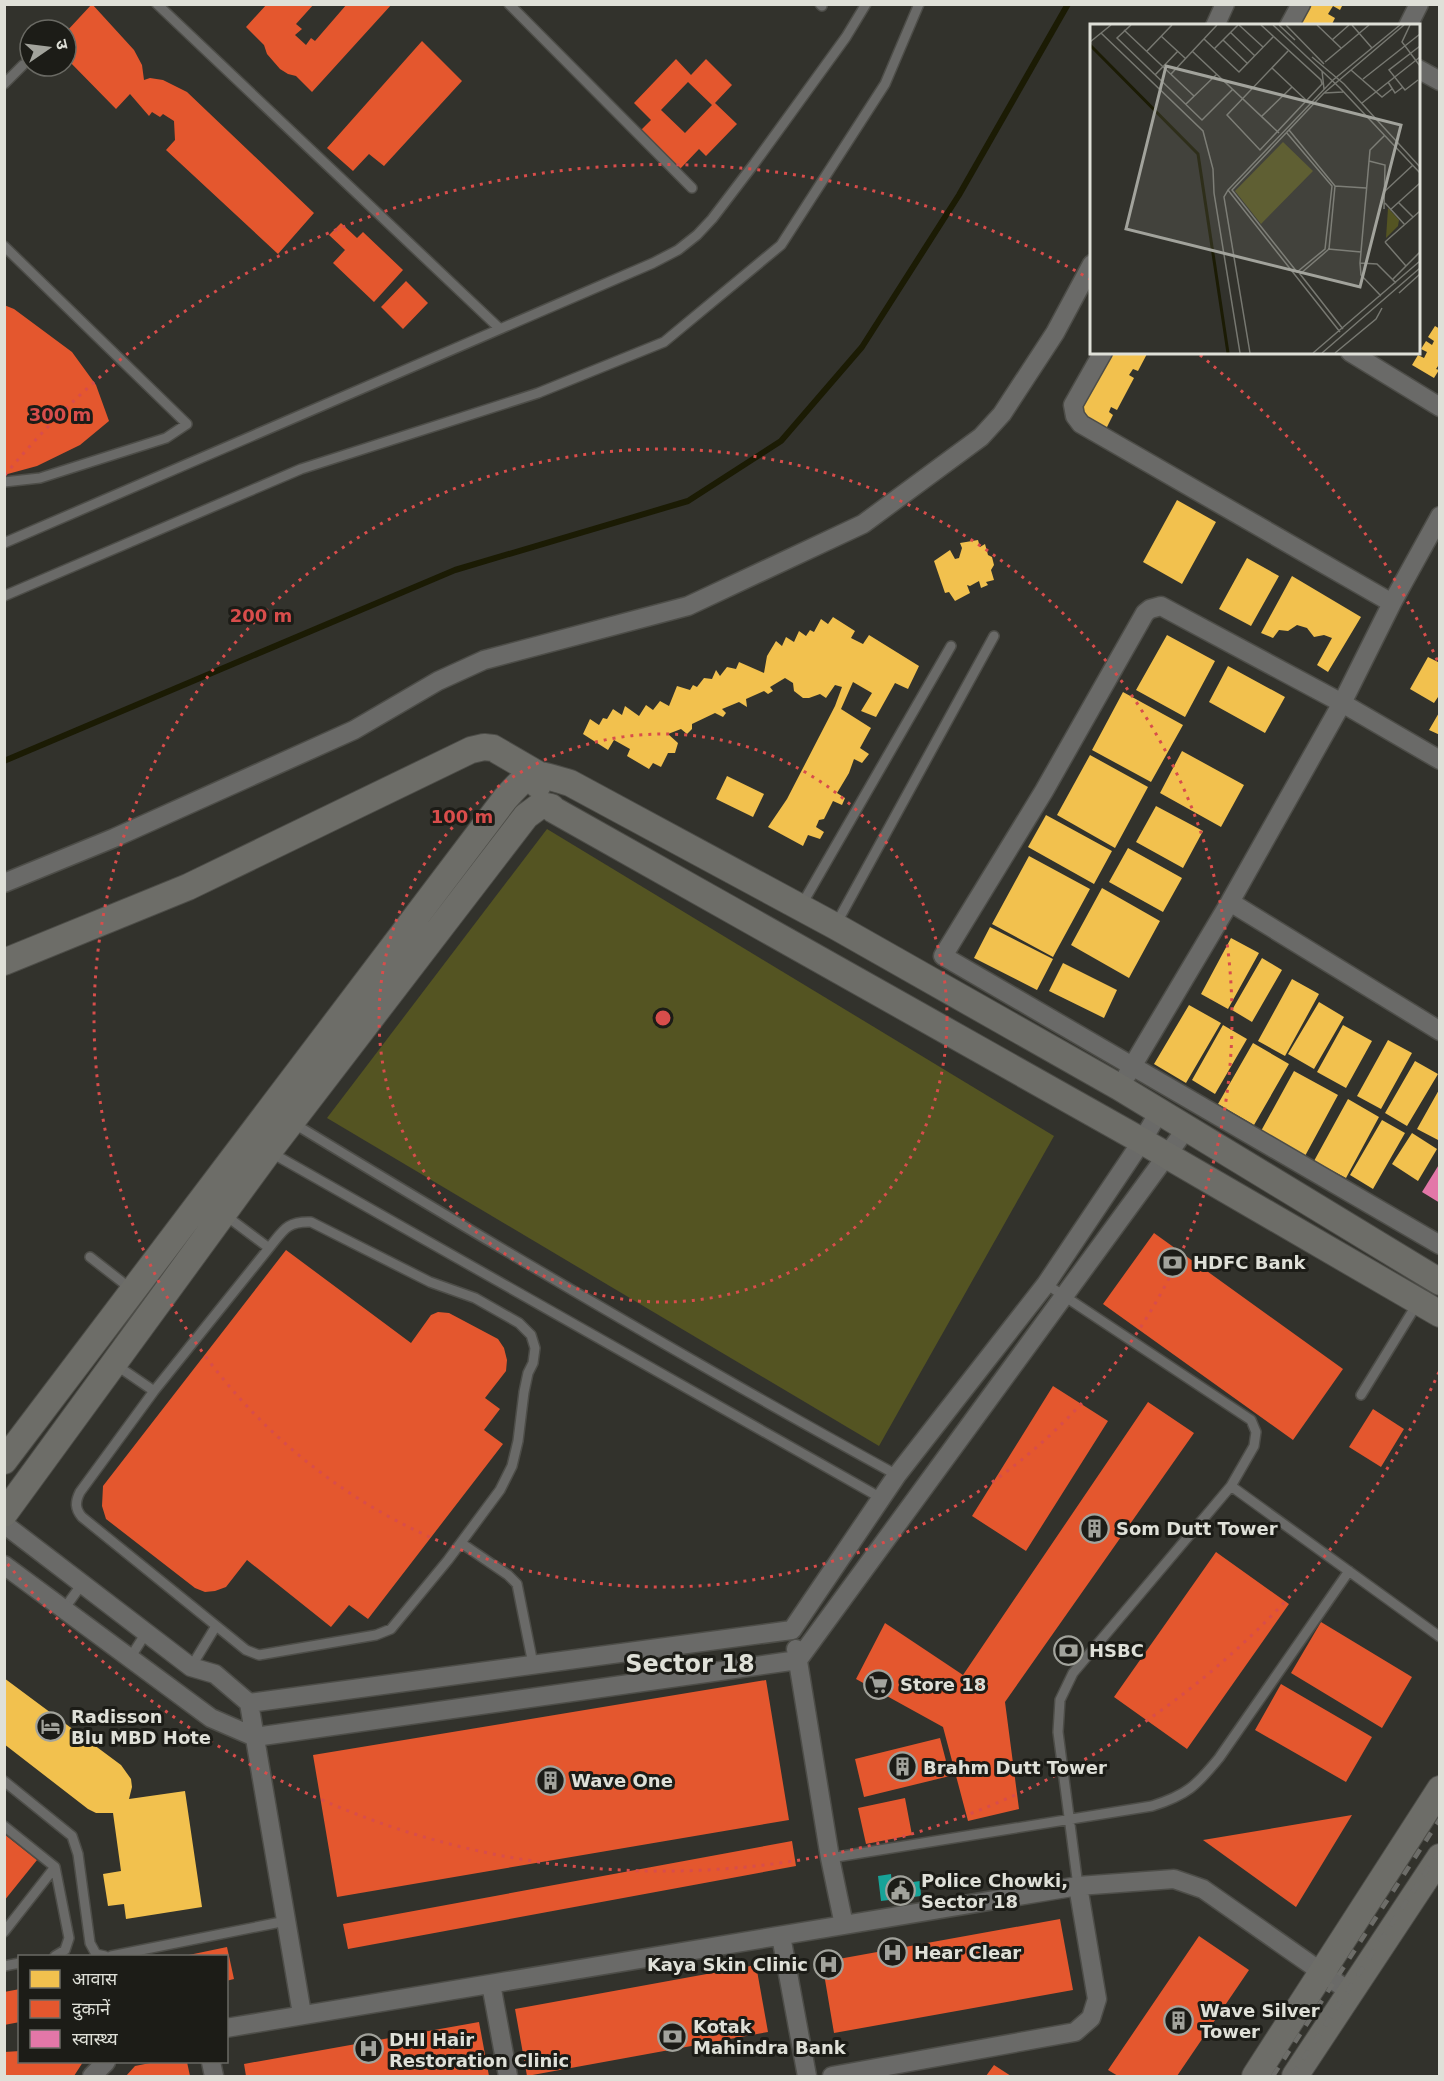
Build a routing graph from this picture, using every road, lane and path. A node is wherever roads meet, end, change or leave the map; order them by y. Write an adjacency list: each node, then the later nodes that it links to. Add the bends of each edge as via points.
1 (157, 4): 18 (lane)
2 (509, 4): 15 (lane)
3 (866, 4): 18 (lane, via 733,194 697,235 653,263)
4 (919, 4): 25 (lane, via 885,84 782,246 664,342 538,393 301,469)
5 (1225, 4): 8 (street)
6 (1301, 4): 9 (street)
7 (1419, 4): 10 (street)
8 (1216, 24)
9 (1290, 24)
10 (1409, 24)
11 (18, 69): 14 (lane)
12 (1420, 70): 13 (street)
13 (1440, 81)
14 (4, 84)
15 (692, 188)
16 (4, 246): 22 (lane, via 187,424 166,438 51,475)
17 (1090, 268): 33 (street, via 1055,333 992,426 863,524 688,606 484,660 438,681 354,730)
18 (499, 328): 24 (lane)
19 (1102, 354): 26 (street, via 1073,405 1081,424)
20 (1353, 354): 21 (street)
21 (1440, 407)
22 (4, 482)
23 (1440, 516): 26 (street)
24 (4, 543)
25 (4, 596)
26 (1392, 603): 29 (street)
27 (994, 636): 36 (lane)
28 (951, 646): 35 (lane)
29 (1342, 703): 30 (street); 34 (street); 39 (street, via 1161,606 1150,609 943,956)
30 (1440, 759)
31 (536, 773): 32 (street); 35 (street, via 570,783); 37 (street, via 493,748 471,750 188,887); 52 (street, via 527,776 506,799)
32 (541, 805): 41 (street, via 526,816); 43 (street, via 552,807)
33 (4, 883)
34 (1230, 902): 38 (street); 39 (street)
35 (800, 908): 36 (street)
36 (835, 926): 39 (street)
37 (4, 962)
38 (1440, 1030)
39 (1126, 1077): 40 (street); 47 (street)
40 (1159, 1113): 42 (street); 43 (street)
41 (291, 1122): 44 (street); 59 (lane, via 528,1266)
42 (1186, 1129): 45 (street); 50 (street)
43 (1142, 1141): 45 (street); 51 (street)
44 (269, 1151): 46 (street); 61 (lane)
45 (1167, 1156): 53 (street); 54 (street)
46 (223, 1214): 48 (lane); 55 (street)
47 (1440, 1245)
48 (269, 1248): 56 (lane); 64 (lane, via 296,1221 310,1222 430,1282 476,1298 519,1323 531,1335 535,1348 533,1363 524,1392 512,1466 500,1490)
49 (90, 1257): 52 (lane)
50 (1440, 1282)
51 (1046, 1284): 53 (lane); 59 (street)
52 (134, 1291): 58 (street)
53 (1064, 1296): 60 (lane, via 1251,1420 1256,1432 1254,1446); 74 (street)
54 (1429, 1308): 57 (lane)
55 (114, 1364): 56 (lane); 62 (street)
56 (153, 1391): 69 (lane, via 80,1492 76,1511)
57 (1361, 1395)
58 (4, 1461)
59 (897, 1475): 61 (street)
60 (1231, 1486): 66 (lane); 81 (lane, via 1073,1674 1060,1700 1058,1732)
61 (881, 1498): 70 (street)
62 (4, 1514)
63 (4, 1524): 67 (street)
64 (461, 1543): 69 (lane, via 391,1629 376,1635 259,1655 246,1650); 75 (lane, via 517,1584)
65 (4, 1565): 68 (street)
66 (1349, 1571): 72 (lane); 81 (lane, via 1199,1782 1176,1798 1152,1806)
67 (82, 1584): 68 (lane); 71 (street)
68 (63, 1609): 73 (street)
69 (216, 1626): 76 (lane)
70 (792, 1630): 74 (street); 75 (street)
71 (146, 1633): 73 (lane); 76 (street)
72 (1440, 1637)
73 (130, 1658): 78 (street, via 211,1718)
74 (798, 1660): 78 (street); 84 (street)
75 (533, 1664): 77 (street)
76 (191, 1667): 77 (street, via 215,1674)
77 (249, 1703): 78 (street)
78 (255, 1737): 87 (street)
79 (4, 1781): 92 (lane, via 72,1836 90,1943)
80 (1440, 1789): 94 (street)
81 (1070, 1820): 84 (lane); 86 (lane)
82 (4, 1826): 85 (lane)
83 (1440, 1857): 96 (street)
84 (830, 1858): 88 (street)
85 (55, 1867): 89 (lane); 91 (lane, via 69,1938 65,1950)
86 (1078, 1886): 88 (street); 94 (street, via 1174,1879 1203,1889); 103 (street, via 1097,1999 1090,2018 1075,2032)
87 (286, 1921): 93 (lane); 97 (street)
88 (844, 1925): 90 (street)
89 (4, 1932)
90 (781, 1936): 95 (street); 102 (street)
91 (57, 1955)
92 (100, 1955)
93 (116, 1955)
94 (1323, 1974): 96 (street); 104 (street)
95 (491, 1984): 97 (street); 101 (street)
96 (1350, 1992): 105 (street)
97 (302, 2014): 98 (street)
98 (228, 2028)
99 (104, 2063): 100 (street)
100 (92, 2076)
101 (508, 2076)
102 (807, 2076)
103 (841, 2076)
104 (1255, 2076)
105 (1295, 2076)

